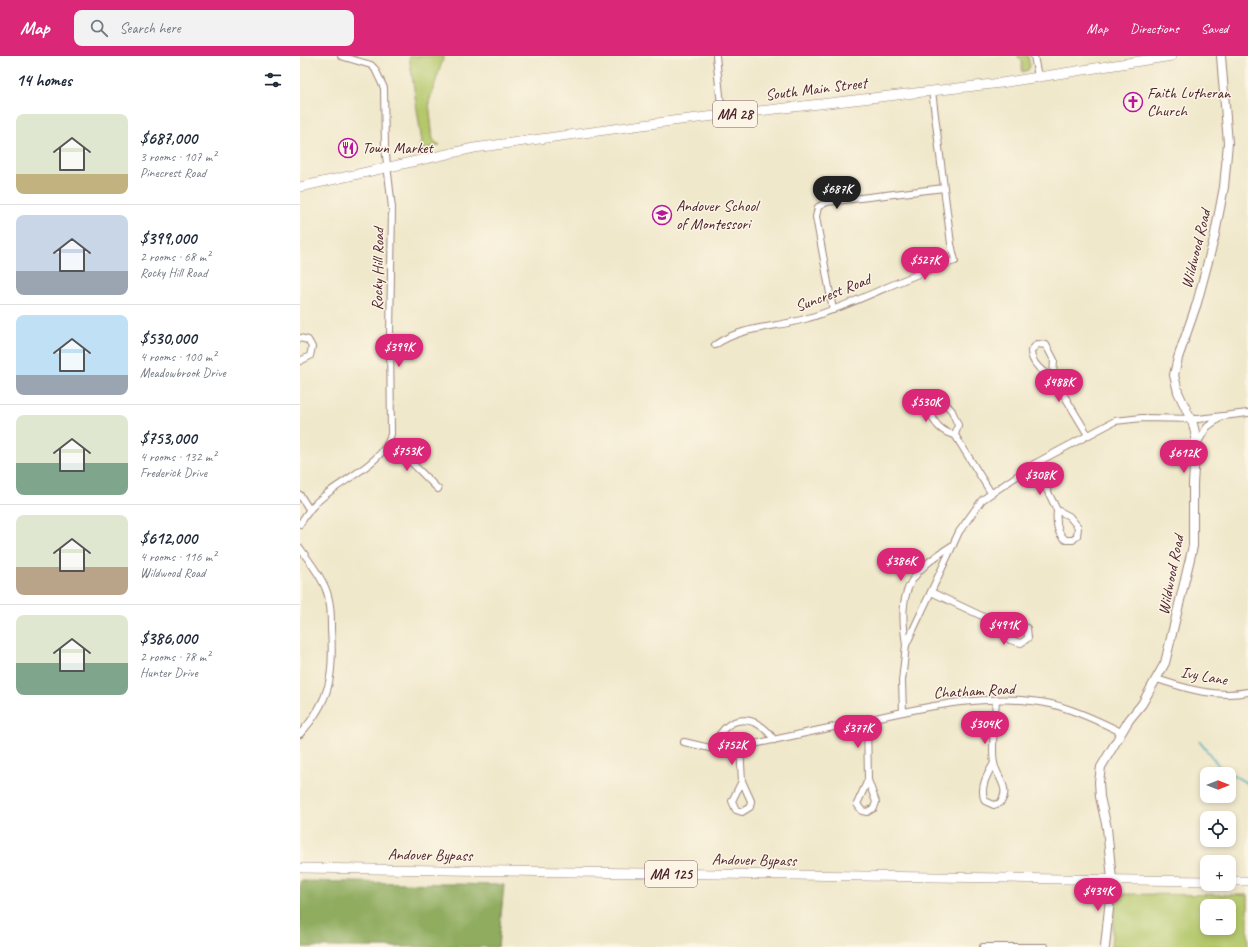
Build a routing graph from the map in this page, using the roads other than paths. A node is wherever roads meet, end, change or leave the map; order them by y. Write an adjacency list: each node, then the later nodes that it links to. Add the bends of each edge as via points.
1 (341, 56): 9 (street, Rocky Hill Road, via 371,65 380,76 384,88)
2 (716, 56): 8 (street)
3 (1034, 56): 6 (street)
4 (1172, 56): 6 (main road, South Main Street / MA 28)
5 (1220, 56): 19 (street, Wildwood Road, via 1228,143 1225,181 1214,239 1174,375 1178,392)
6 (1038, 77): 7 (main road, South Main Street / MA 28)
7 (932, 90): 8 (main road, South Main Street / MA 28); 11 (street, Suncrest Road)
8 (722, 115): 9 (main road, South Main Street / MA 28, via 486,146)
9 (388, 166): 10 (main road, South Main Street / MA 28); 22 (street, Rocky Hill Road, via 392,208)
10 (300, 187)
11 (944, 188): 12 (street, Suncrest Road, via 955,261); 12 (street, via 827,202 818,207 816,217)
12 (833, 310): 14 (street, Suncrest Road, via 805,319 748,330)
13 (300, 338): 15 (street, via 308,340 312,347 310,356)
14 (715, 345)
15 (300, 361)
16 (1053, 377): 16 (street, via 1040,369 1032,357 1031,351 1037,344 1046,345 1052,353 1055,364); 21 (street)
17 (1248, 413): 18 (street)
18 (1224, 416): 19 (street); 23 (street, via 1207,427)
19 (1190, 418): 21 (street, via 1122,420 1107,424); 23 (street, Wildwood Road)
20 (955, 435): 20 (street, via 958,425 952,411 945,403 935,403 931,410 934,420 944,433); 26 (street)
21 (1088, 435): 24 (street)
22 (390, 441): 25 (street); 28 (street, via 380,456 340,483)
23 (1197, 446): 36 (street, Wildwood Road, via 1193,484 1192,554 1168,654)
24 (1034, 464): 26 (street); 29 (street)
25 (438, 490)
26 (991, 493): 31 (street, via 982,500)
27 (300, 496): 28 (street)
28 (309, 509): 30 (street)
29 (1057, 510): 29 (street, via 1069,516 1076,524 1079,530 1075,538 1066,540 1062,536 1056,522)
30 (300, 524)
31 (953, 545): 33 (street); 35 (street, via 921,568 909,587 902,611)
32 (300, 548): 42 (street, via 321,578 328,595 333,657 325,697 315,716)
33 (931, 592): 34 (street); 35 (street)
34 (1003, 626)
35 (906, 645): 39 (street, via 902,681)
36 (1157, 679): 37 (street, Ivy Lane, via 1212,694); 41 (street, Wildwood Road)
37 (1248, 692)
38 (996, 701): 39 (street, Chatham Road, via 951,702); 41 (street, Chatham Road, via 1021,700 1051,704 1082,713); 47 (street)
39 (903, 712): 40 (street, Chatham Road)
40 (867, 720): 43 (street, Chatham Road); 48 (street)
41 (1121, 732): 51 (street, Wildwood Road, via 1101,767 1099,782)
42 (300, 734)
43 (774, 740): 45 (street, Chatham Road); 46 (street, via 769,732 757,723 736,721 718,733)
44 (684, 742): 46 (street, Chatham Road)
45 (740, 747): 46 (street, Chatham Road); 49 (street)
46 (714, 748)
47 (994, 763): 47 (street, via 1004,790 1002,800 994,805 985,801 983,795 984,782)
48 (868, 780): 48 (street, via 876,802 874,808 867,812 862,811 857,804)
49 (742, 781): 49 (street, via 751,800 750,807 742,812 736,810 732,801)
50 (300, 868): 51 (main road, Andover Bypass / MA 125)
51 (1112, 879): 52 (main road, Andover Bypass / MA 125); 57 (street, Wildwood Road)
52 (1200, 881)
53 (1236, 881): 54 (main road)
54 (1248, 881)
55 (983, 947): 56 (street)
56 (1045, 947)
57 (1105, 947)

